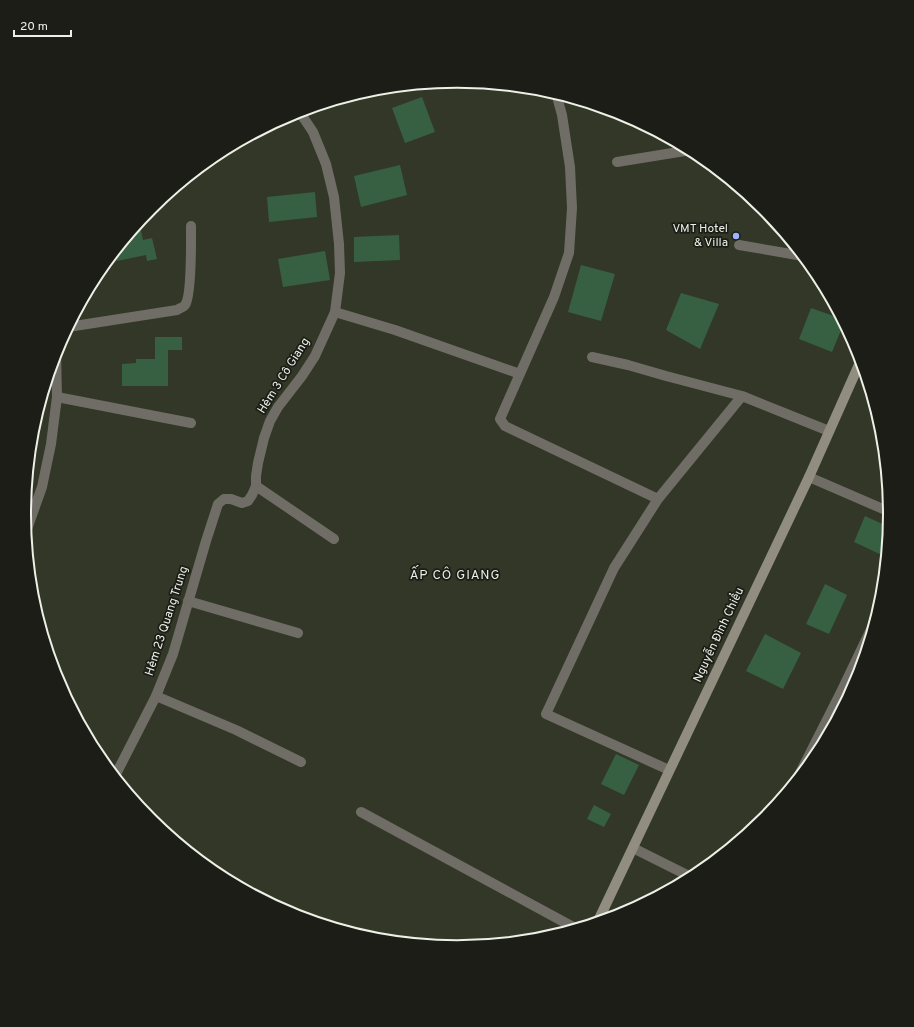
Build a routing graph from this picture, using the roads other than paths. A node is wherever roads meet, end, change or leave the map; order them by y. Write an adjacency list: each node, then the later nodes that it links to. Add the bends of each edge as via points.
1 (558, 100): 13 (street, via 570,167 572,208 569,253 554,296)
2 (303, 117): 8 (street, Hẻm 3 Cô Giang, via 314,132 326,164 334,197 340,273)
3 (681, 152): 4 (street)
4 (617, 162)
5 (191, 226): 9 (street, via 188,299 185,306 178,310)
6 (739, 245): 7 (street)
7 (795, 255)
8 (335, 312): 13 (street); 19 (street, Hẻm 3 Cô Giang, via 315,356 270,421 258,463)
9 (75, 326)
10 (592, 357): 14 (street)
11 (857, 369): 17 (main road, Nguyễn Đình Chiểu)
12 (56, 370): 15 (street)
13 (520, 374): 21 (street, via 500,419 505,426)
14 (742, 396): 17 (street); 21 (street)
15 (57, 397): 16 (street); 23 (street, via 42,487)
16 (191, 423)
17 (829, 431): 18 (main road, Nguyễn Đình Chiểu)
18 (808, 477): 22 (street); 29 (main road, Nguyễn Đình Chiểu)
19 (256, 486): 20 (street, Hẻm 3 Cô Giang, via 248,501 242,503); 24 (street)
20 (232, 499): 25 (street, Hẻm 23 Quang Trung, via 224,499 218,504)
21 (658, 499): 29 (street, via 614,568 546,714)
22 (883, 509)
23 (31, 518)
24 (334, 539)
25 (188, 601): 26 (street); 27 (street, Hẻm 23 Quang Trung, via 173,654)
26 (298, 633)
27 (156, 696): 28 (street, via 236,730); 30 (street, Hẻm 23 Quang Trung)
28 (301, 762)
29 (669, 770): 32 (main road, Nguyễn Đình Chiểu)
30 (118, 771)
31 (361, 812): 35 (street)
32 (633, 848): 33 (street); 34 (main road, Nguyễn Đình Chiểu)
33 (684, 874)
34 (601, 914)
35 (569, 925)

